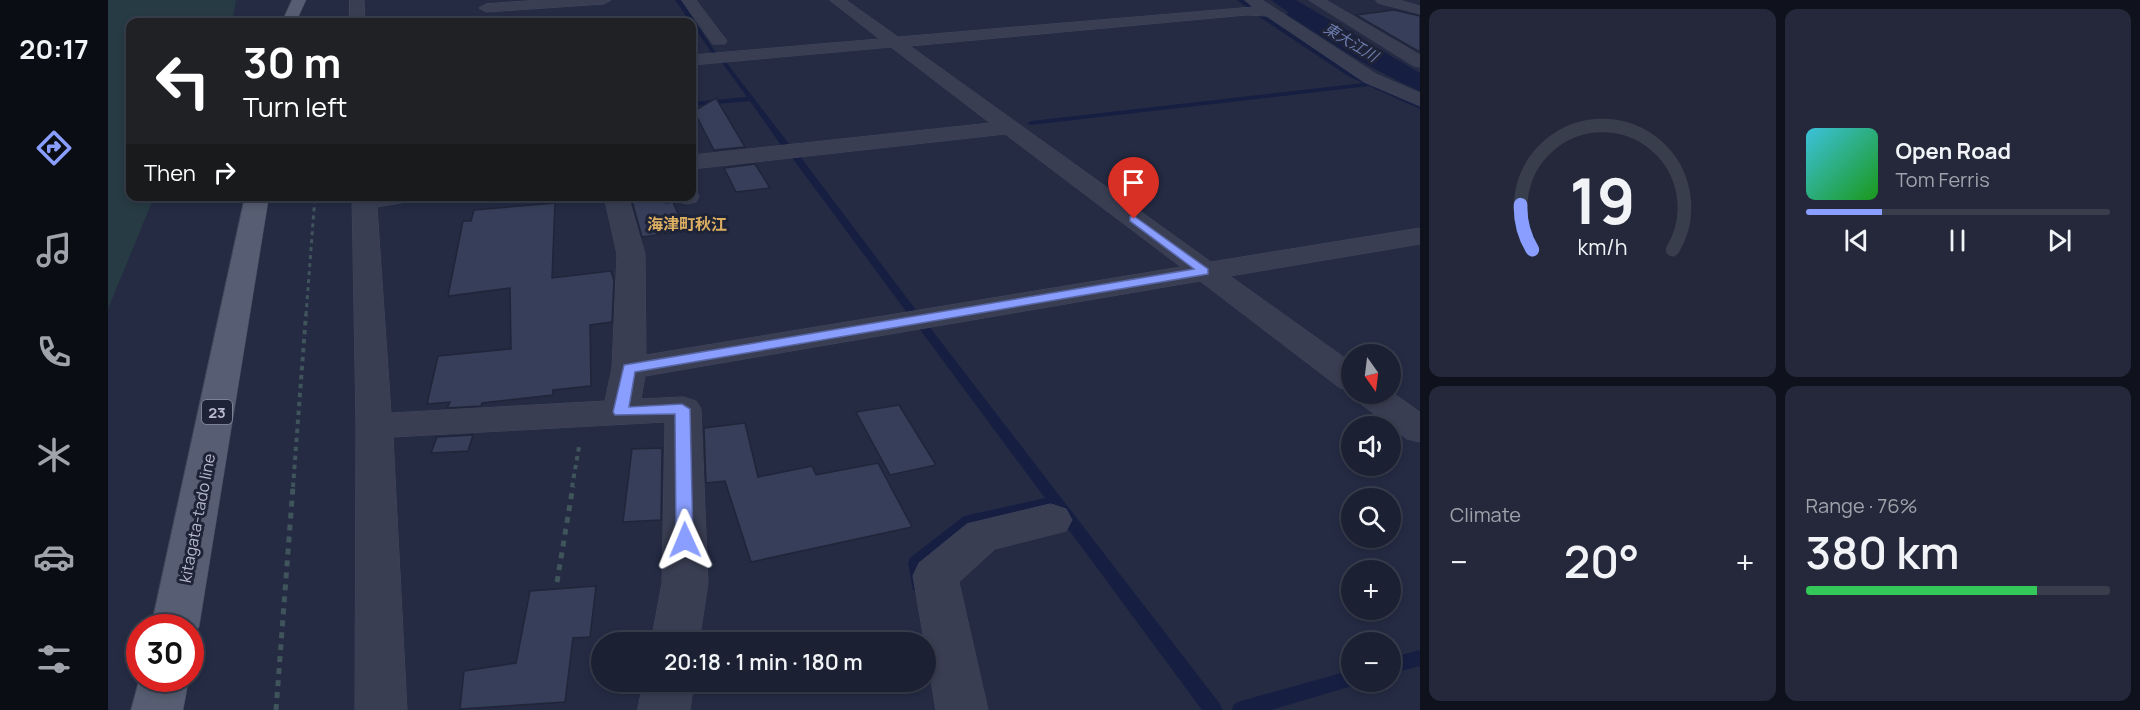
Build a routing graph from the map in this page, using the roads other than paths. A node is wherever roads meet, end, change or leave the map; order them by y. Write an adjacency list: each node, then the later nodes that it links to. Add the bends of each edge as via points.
1 (299, 0): 13 (main road)
2 (357, 0): 14 (street)
3 (604, 0): 9 (street)
4 (689, 0): 16 (street)
5 (837, 0): 17 (street)
6 (1252, 0): 12 (street)
7 (1316, 0): 19 (street)
8 (1383, 0): 11 (street)
9 (560, 3): 10 (street); 15 (street)
10 (486, 8)
11 (1420, 10)
12 (1268, 12): 17 (street); 20 (street, via 1370,78)
13 (291, 18)
14 (358, 18)
15 (565, 18)
16 (719, 41)
17 (893, 43): 18 (street); 21 (street)
18 (696, 60)
19 (1419, 60)
20 (1420, 100)
21 (1011, 127): 22 (street); 27 (street)
22 (696, 162)
23 (256, 201): 35 (main road, kitagata-tado line / 23)
24 (364, 201): 32 (street)
25 (617, 201): 28 (street, via 631,254)
26 (1420, 236): 27 (street)
27 (1204, 271): 28 (street); 29 (street)
28 (629, 368): 31 (street)
29 (1341, 372)
30 (1384, 404): 33 (street)
31 (603, 413): 32 (street); 36 (street, via 682,409 685,584)
32 (374, 426): 40 (street)
33 (1420, 430)
34 (1051, 520): 42 (street, via 982,536 935,576)
35 (177, 614)
36 (677, 632)
37 (161, 692): 39 (main road)
38 (667, 692): 41 (street)
39 (157, 710)
40 (381, 710)
41 (664, 710)
42 (962, 710)

